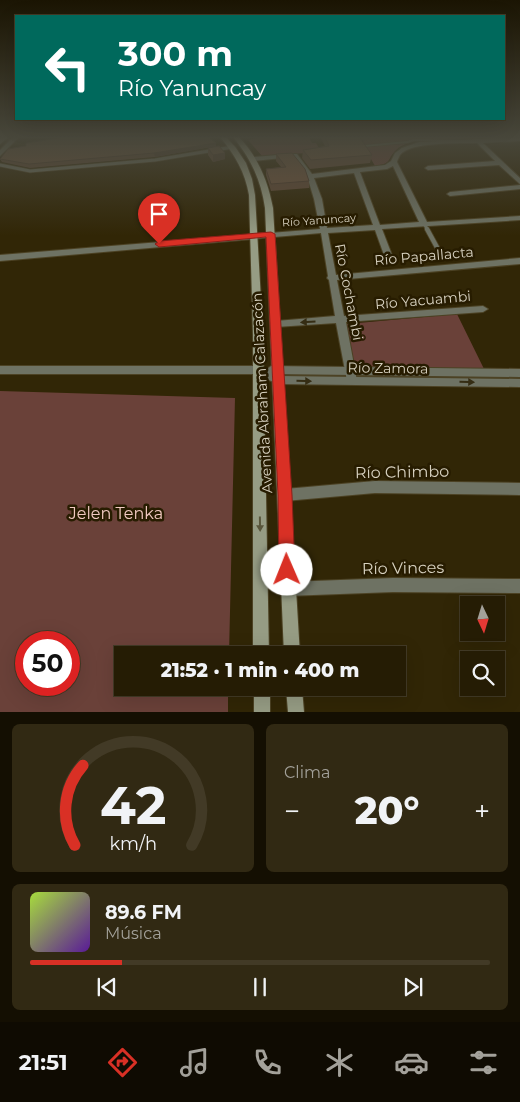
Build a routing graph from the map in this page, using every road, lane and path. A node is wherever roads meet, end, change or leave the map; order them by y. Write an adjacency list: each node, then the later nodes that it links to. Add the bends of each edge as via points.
1 (26, 170): 2 (lane)
2 (39, 170)
3 (245, 170): 19 (main road, Avenida Abraham Calazacón)
4 (258, 170): 18 (main road, Avenida Abraham Calazacón, via 266,189)
5 (307, 170): 10 (street, Río Cochambi)
6 (369, 170): 9 (street)
7 (398, 170): 15 (street)
8 (508, 170): 11 (street)
9 (356, 172): 10 (street); 16 (street)
10 (310, 176): 17 (street, Río Cochambi)
11 (520, 182)
12 (520, 187): 13 (street)
13 (450, 194)
14 (520, 218): 15 (street, Río Yanuncay)
15 (424, 224): 16 (street, Río Yanuncay); 20 (lane)
16 (377, 227): 17 (street, Río Yanuncay); 21 (street)
17 (324, 231): 18 (street, Río Yanuncay); 24 (street, Río Cochambi)
18 (271, 234): 19 (street, Río Yanuncay); 27 (main road, Avenida Abraham Calazacón)
19 (255, 236): 22 (street, Río Yanuncay); 29 (main road, Avenida Abraham Calazacón)
20 (440, 250)
21 (388, 255)
22 (0, 258)
23 (520, 262): 24 (street, Río Papallacta)
24 (331, 278): 26 (street, Río Cochambi)
25 (483, 308): 26 (street, Río Yacuambi)
26 (340, 320): 27 (street, Río Yacuambi, one-way to 27); 32 (street, Río Cochambi)
27 (276, 324): 31 (main road, Avenida Abraham Calazacón)
28 (0, 370): 29 (street, Río Zamora)
29 (258, 370): 31 (street, Río Zamora); 38 (main road, Avenida Abraham Calazacón, one-way to 38)
30 (520, 373): 32 (street, Río Zamora)
31 (278, 375): 32 (street, Río Zamora); 35 (main road, Avenida Abraham Calazacón)
32 (351, 376): 33 (street, Río Zamora, one-way to 33)
33 (520, 383)
34 (520, 489): 35 (street, Río Chimbo, via 375,487)
35 (285, 495): 37 (main road, Avenida Abraham Calazacón)
36 (520, 586): 37 (street, Río Vinces, via 393,584)
37 (287, 590): 39 (main road, Avenida Abraham Calazacón)
38 (262, 646)
39 (291, 646)
40 (262, 696): 42 (main road)
41 (295, 696): 43 (main road)
42 (262, 712)
43 (296, 712)

